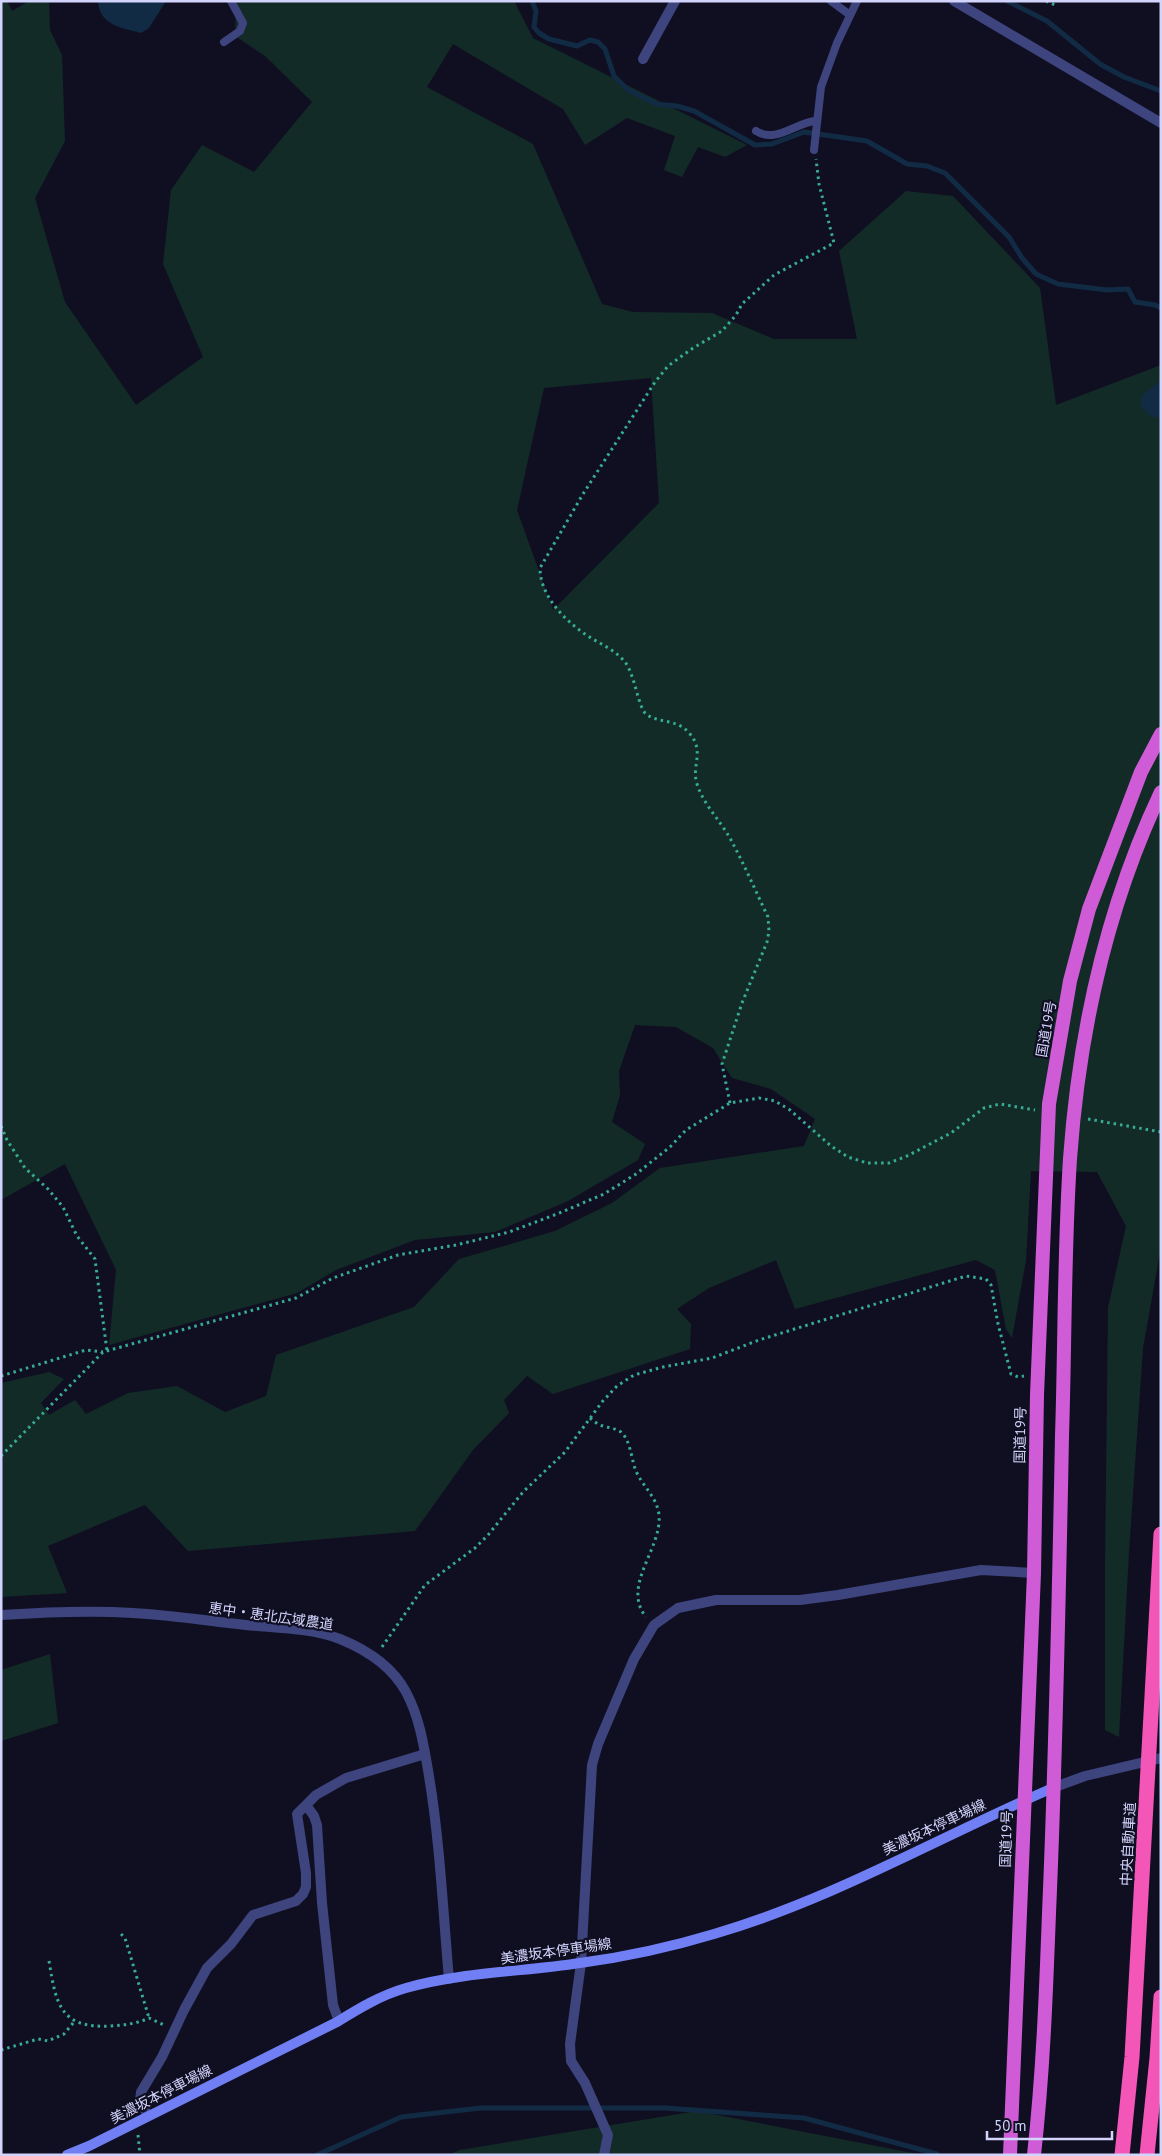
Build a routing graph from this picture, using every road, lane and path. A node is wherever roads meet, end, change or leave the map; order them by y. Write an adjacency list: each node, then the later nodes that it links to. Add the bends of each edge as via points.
1 (231, 1): 9 (lane, via 243,23 240,31)
2 (676, 1): 10 (street)
3 (832, 1): 8 (lane)
4 (857, 1): 8 (lane)
5 (954, 1): 12 (street)
6 (1046, 1): 7 (path)
7 (1055, 5)
8 (850, 15): 11 (lane, via 821,87)
9 (224, 42)
10 (643, 59)
11 (816, 121): 13 (lane, via 771,135 761,135); 14 (lane)
12 (1161, 123)
13 (756, 131)
14 (814, 150): 17 (path, via 834,243 774,275 742,304 722,331 668,366 540,568 544,590 554,605 573,624 616,652 625,662 633,675 645,713 676,722 690,733 698,747 696,782 703,799 732,841 768,917 767,942 722,1064)
15 (1161, 734): 23 (highway, 国道19号, via 1142,772 1089,909 1070,981 1049,1104)
16 (1161, 792): 34 (highway, via 1118,896 1103,952 1087,1030 1070,1158)
17 (730, 1103): 18 (path, via 759,1098 774,1101 790,1110 831,1146 848,1157 867,1163 889,1163 908,1156 951,1133 984,1108 1000,1104); 22 (path, via 686,1130 670,1148 636,1174 604,1194 557,1214 509,1232 398,1254 333,1278 296,1298)
18 (1016, 1106)
19 (1115, 1124): 21 (path)
20 (1, 1126): 22 (path, via 25,1168 63,1207 77,1236 95,1259)
21 (1161, 1132)
22 (105, 1351): 24 (path, via 86,1350); 26 (path)
23 (1038, 1375): 25 (path, via 1018,1377 1011,1374 991,1285 986,1280 966,1276 758,1340 712,1358 634,1375 617,1386); 28 (highway, 国道19号)
24 (1, 1376)
25 (590, 1418): 30 (path, via 601,1426 614,1428 626,1438 637,1473 657,1505 659,1517 655,1539 638,1593 639,1607); 31 (path, via 565,1452 523,1492 488,1535 425,1585)
26 (1, 1456)
27 (1161, 1534): 54 (highway, 中央自動車道, via 1132,2057)
28 (1034, 1573): 30 (street, via 981,1570 800,1600 716,1600 678,1608); 35 (highway, 国道19号)
29 (1, 1615): 31 (street, 恵中・恵北広域農道, via 57,1611 135,1613 294,1630 338,1638)
30 (654, 1625): 39 (street, via 634,1659 592,1765)
31 (375, 1658): 32 (street, 恵中・恵北広域農道, via 406,1691 418,1720)
32 (425, 1754): 36 (street, via 346,1778 316,1795); 40 (street, 恵中・恵北広域農道, via 436,1818)
33 (1161, 1758): 34 (street, via 1085,1776)
34 (1055, 1787): 35 (main road, 美濃坂本停車場線); 53 (highway, via 1042,2085)
35 (1024, 1800): 39 (main road, 美濃坂本停車場線, via 820,1897 771,1916 673,1946); 52 (highway, 国道19号)
36 (306, 1805): 43 (street, via 316,1825 333,2005); 45 (street, via 297,1814 306,1873 303,1894 296,1901 253,1915 207,1968)
37 (120, 1934): 42 (path, via 125,1938)
38 (49, 1961): 44 (path, via 56,1998)
39 (581, 1963): 40 (main road, 美濃坂本停車場線); 51 (street, via 570,2044 571,2061 585,2083 608,2135)
40 (449, 1979): 43 (main road, 美濃坂本停車場線, via 405,1988)
41 (1161, 1997): 55 (highway)
42 (149, 2018): 44 (path, via 132,2024 100,2026); 45 (path)
43 (339, 2021): 47 (main road, 美濃坂本停車場線)
44 (74, 2022): 46 (path, via 64,2034 48,2041 38,2039)
45 (174, 2030): 47 (street, via 141,2092 140,2100)
46 (1, 2050)
47 (148, 2116): 48 (main road, 美濃坂本停車場線)
48 (134, 2123): 49 (main road, 美濃坂本停車場線); 50 (path)
49 (67, 2155)
50 (140, 2155)
51 (604, 2155)
52 (1010, 2155)
53 (1034, 2155)
54 (1122, 2155)
55 (1147, 2155)

